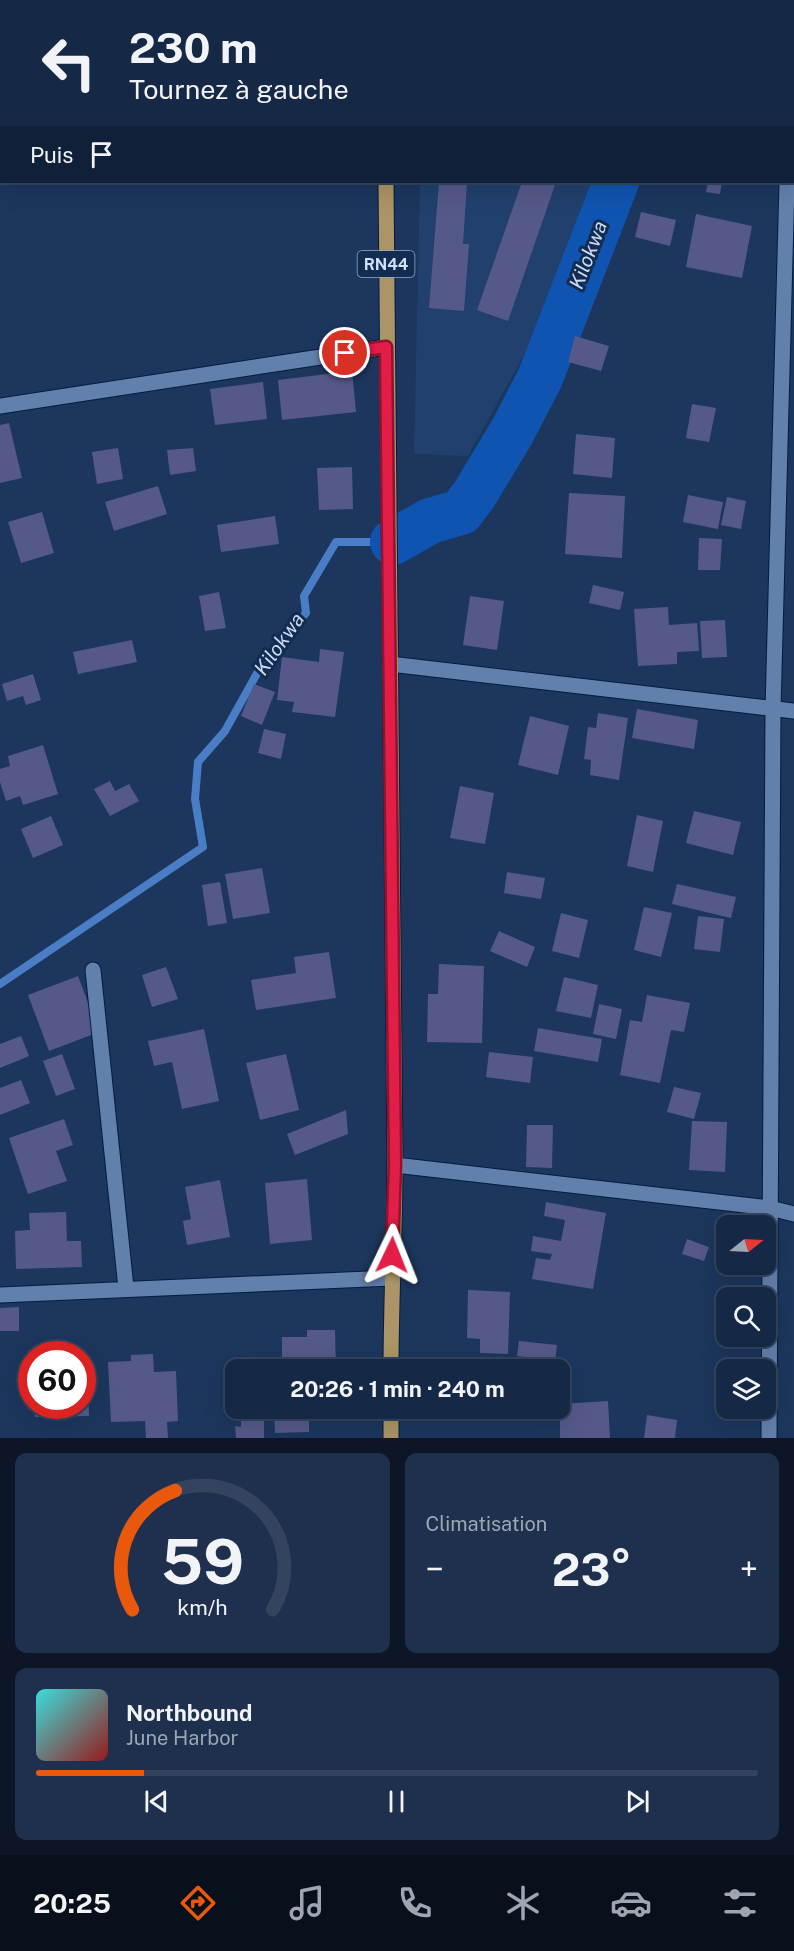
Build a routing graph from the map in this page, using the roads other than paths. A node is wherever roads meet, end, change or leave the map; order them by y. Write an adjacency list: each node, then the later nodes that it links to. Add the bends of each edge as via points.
1 (386, 183): 4 (main road, RN44)
2 (787, 183): 3 (street)
3 (788, 319): 7 (street)
4 (386, 347): 5 (street); 6 (main road, RN44)
5 (0, 406)
6 (390, 664): 7 (street); 10 (main road, RN44)
7 (772, 709): 8 (street); 11 (street)
8 (794, 711)
9 (93, 970): 14 (street)
10 (395, 1165): 11 (street); 13 (main road, RN44)
11 (770, 1208): 12 (street); 19 (street)
12 (794, 1215)
13 (391, 1278): 14 (street); 16 (main road, RN44)
14 (126, 1288): 15 (street)
15 (0, 1295)
16 (391, 1359)
17 (391, 1419): 18 (main road)
18 (391, 1438)
19 (769, 1438)

